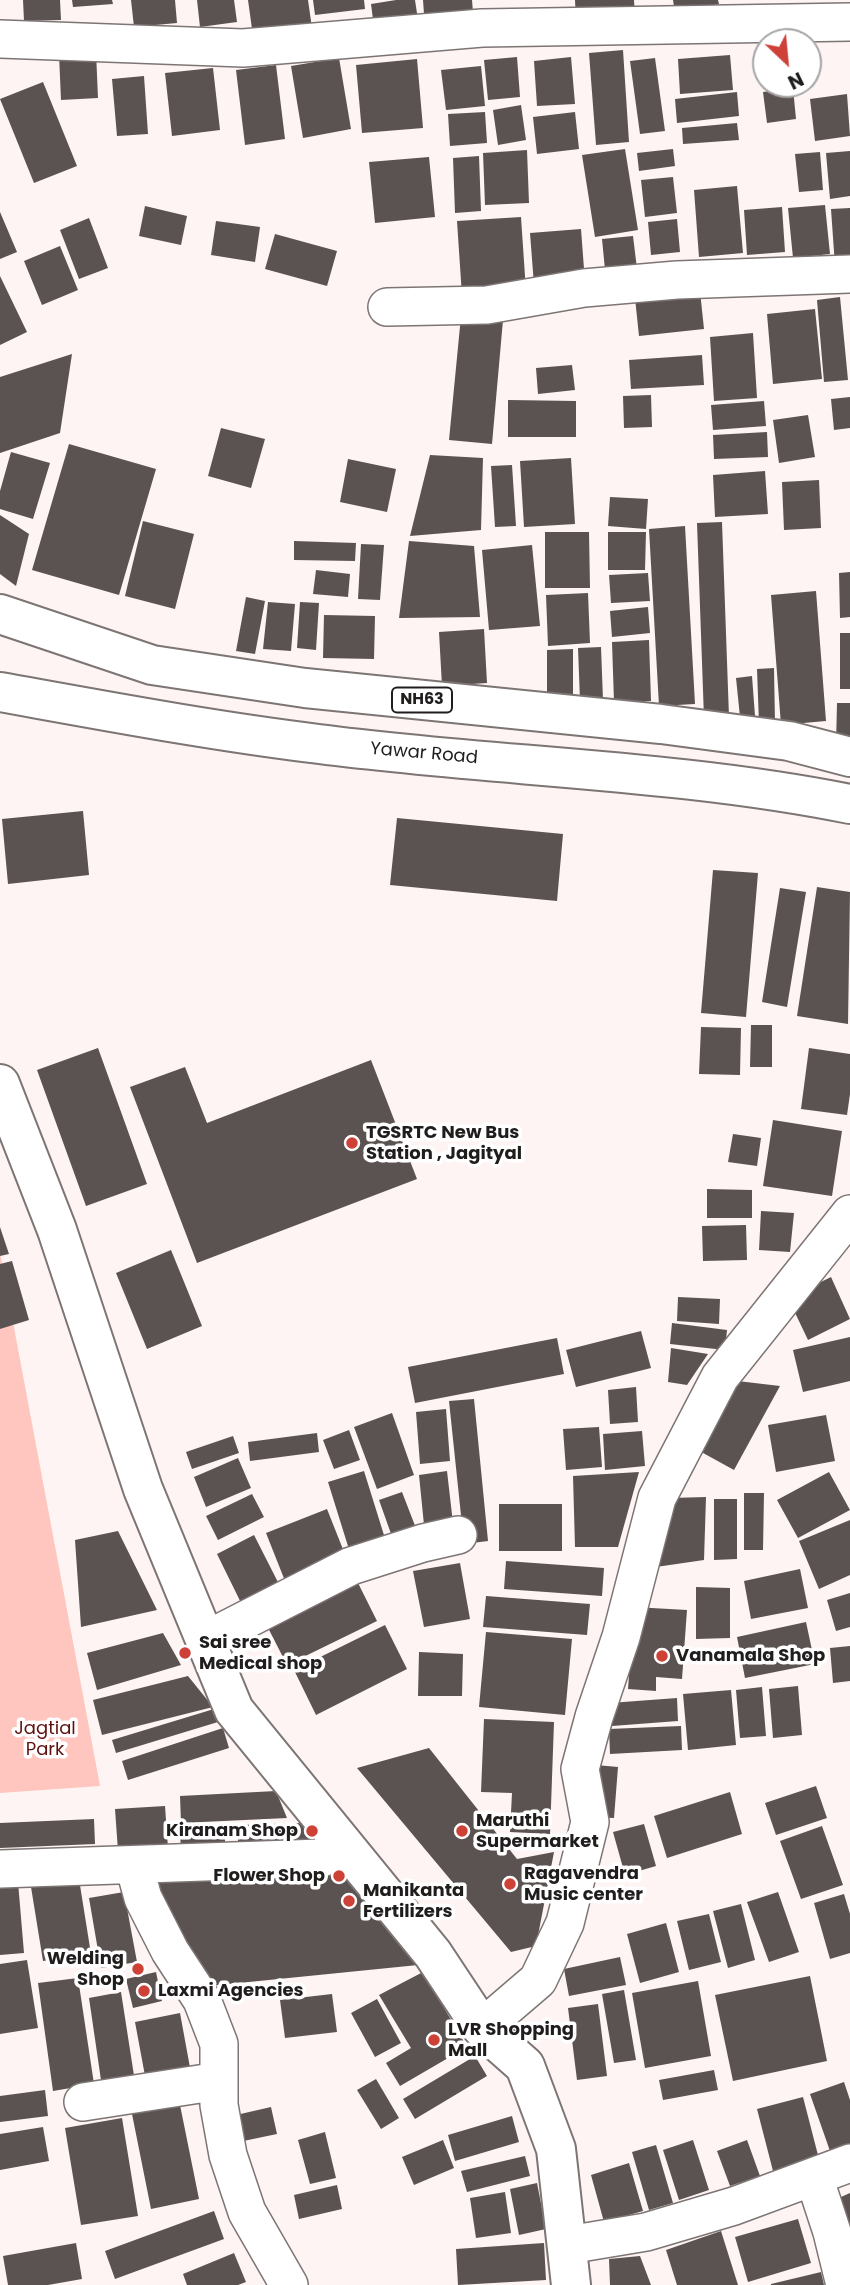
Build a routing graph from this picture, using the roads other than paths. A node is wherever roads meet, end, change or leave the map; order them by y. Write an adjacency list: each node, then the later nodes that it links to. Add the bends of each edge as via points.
1 (481, 14): 2 (street); 3 (street, via 243,48)
2 (850, 22)
3 (0, 39)
4 (850, 274): 5 (street, via 677,280 584,288 487,305)
5 (387, 307)
6 (0, 614): 8 (main road, NH63, via 152,665 305,688 661,724 789,741)
7 (0, 692): 9 (main road, Yawar Road, via 320,745 686,779)
8 (850, 757)
9 (850, 804)
10 (0, 1084): 13 (main road, via 57,1230 143,1489)
11 (850, 1214): 17 (street, via 720,1377 657,1499 580,1769 590,1822 565,1923 538,1980)
12 (458, 1535): 13 (street, via 351,1566)
13 (206, 1640): 14 (main road, via 234,1710)
14 (347, 1850): 15 (street, via 321,1858); 17 (main road, via 433,1954)
15 (135, 1865): 16 (street); 18 (street, via 143,1898 202,2000 219,2044)
16 (0, 1869)
17 (482, 2028): 22 (main road, via 525,2066 556,2149)
18 (219, 2081): 19 (street); 23 (street, via 228,2155 247,2212)
19 (83, 2102)
20 (850, 2163): 21 (street)
21 (814, 2176): 22 (street, via 646,2232); 25 (street)
22 (568, 2245): 24 (main road)
23 (289, 2285)
24 (571, 2285)
25 (845, 2285)

